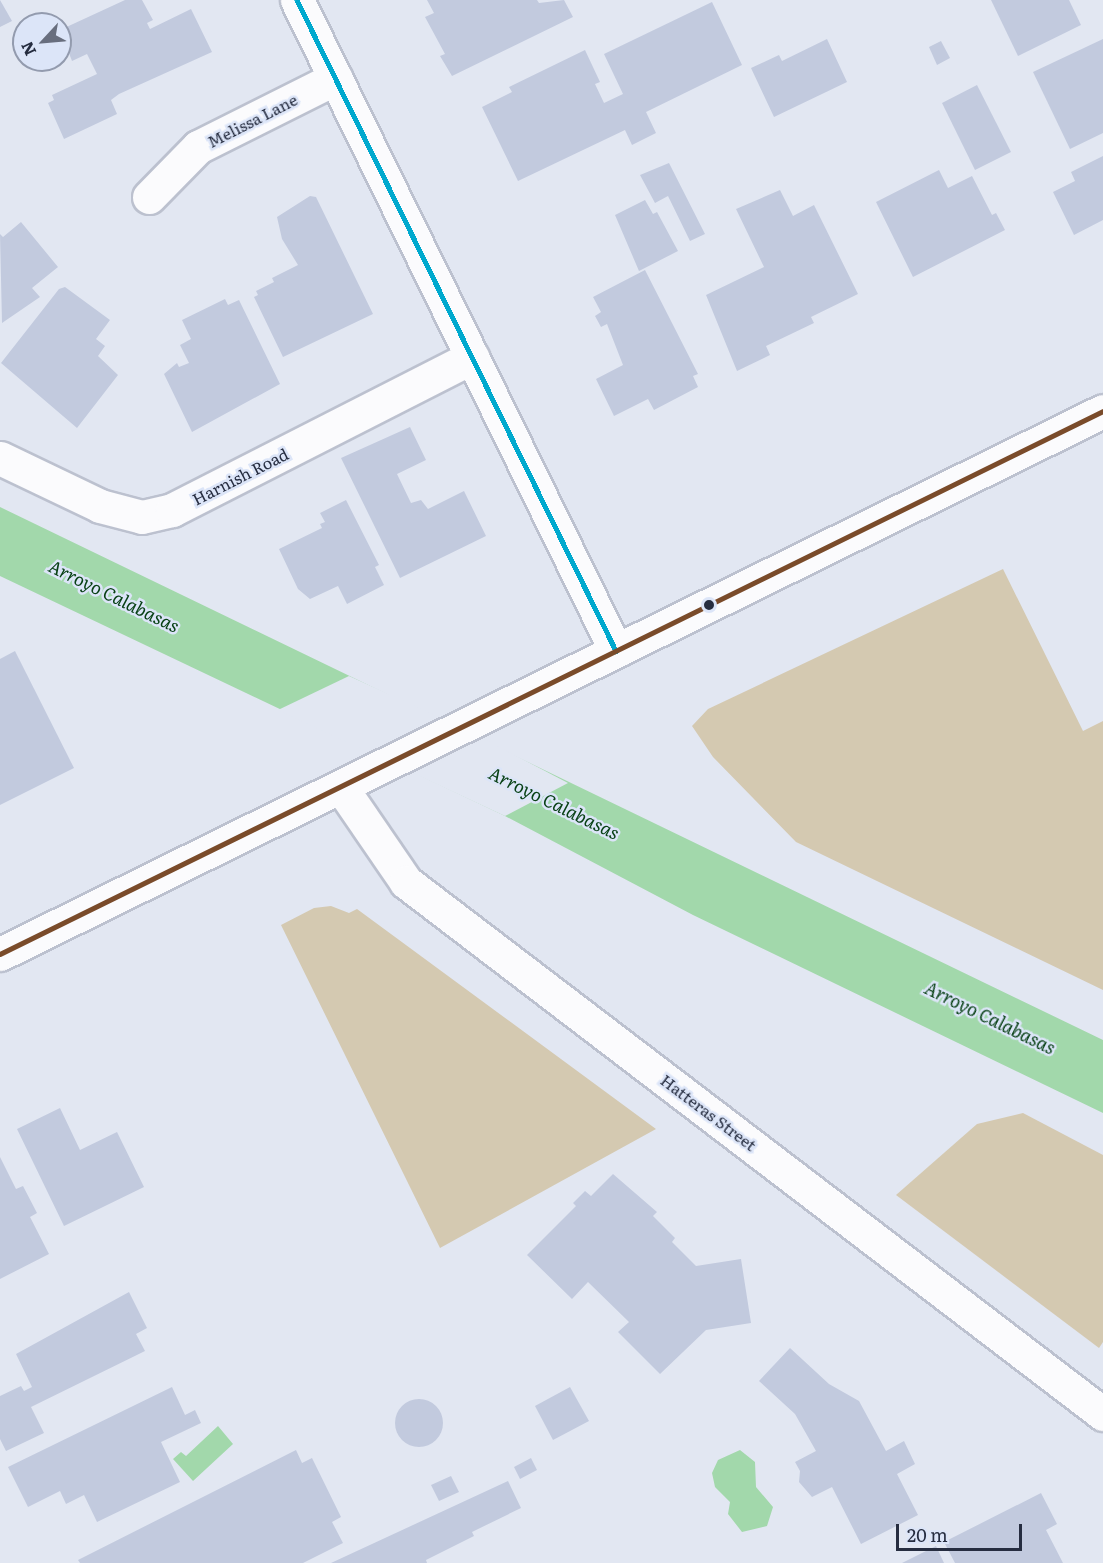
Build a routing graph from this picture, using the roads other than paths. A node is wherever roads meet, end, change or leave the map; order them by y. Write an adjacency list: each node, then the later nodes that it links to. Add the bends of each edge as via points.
1 (297, 0): 2 (street)
2 (336, 78): 3 (street, Melissa Lane, via 198,147); 4 (street)
3 (149, 197)
4 (472, 357): 6 (street, Harnish Road, via 172,510 152,515 142,517 100,506); 7 (street)
5 (1103, 411): 7 (street)
6 (0, 458)
7 (616, 651): 8 (street)
8 (341, 787): 9 (street); 10 (street, Hatteras Street, via 406,882)
9 (0, 954)
10 (1103, 1414)

